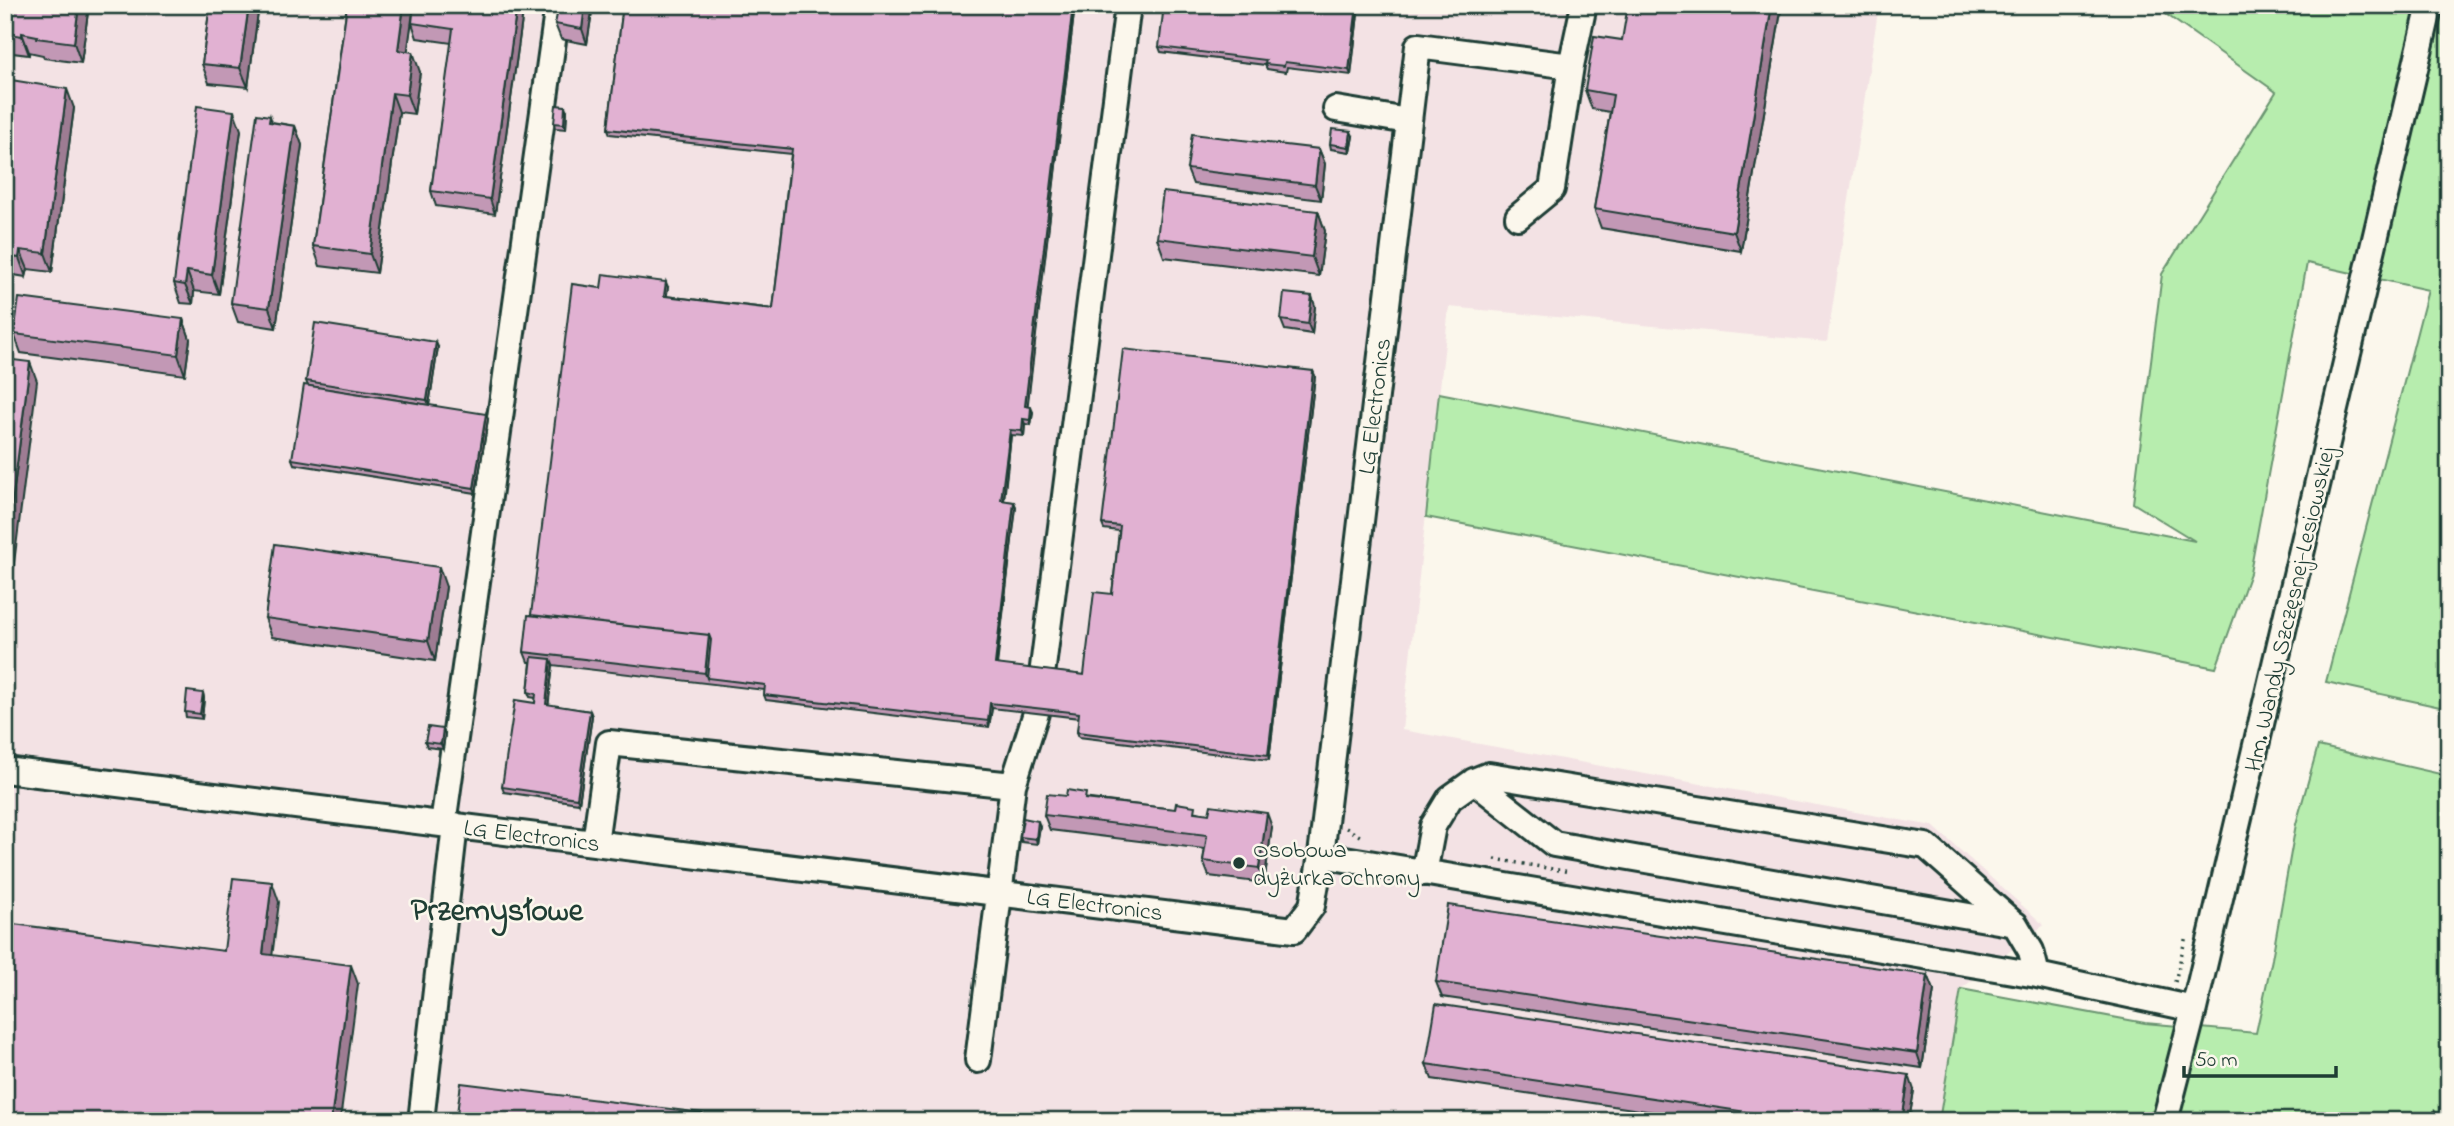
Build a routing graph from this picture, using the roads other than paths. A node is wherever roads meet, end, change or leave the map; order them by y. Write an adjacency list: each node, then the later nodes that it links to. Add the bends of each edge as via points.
1 (558, 5): 14 (street)
2 (1128, 5): 9 (street)
3 (1584, 5): 5 (street)
4 (2430, 5): 21 (street, Hm. Wandy Szczęsnej-Lesiowskiej)
5 (1571, 66): 7 (street, LG Electronics, via 1418,46); 8 (street, via 1552,189)
6 (1336, 109): 7 (street)
7 (1408, 121): 16 (street, LG Electronics)
8 (1518, 217)
9 (1042, 675)
10 (1037, 713): 13 (street)
11 (5, 770): 14 (street, LG Electronics)
12 (1474, 781): 17 (street, via 1450,797 1433,826); 19 (street, via 1554,844); 19 (street, via 1489,775 1926,846)
13 (1013, 785): 15 (street, via 609,743); 18 (street)
14 (449, 825): 15 (street, LG Electronics); 23 (street)
15 (595, 843): 18 (street, LG Electronics)
16 (1321, 855): 17 (street); 18 (street, LG Electronics, via 1312,906 1294,930)
17 (1424, 873): 20 (street)
18 (998, 892): 22 (street)
19 (2015, 924): 20 (street, via 2031,951)
20 (2037, 975): 21 (street)
21 (2194, 1009): 24 (street, Hm. Wandy Szczęsnej-Lesiowskiej)
22 (978, 1060)
23 (421, 1121)
24 (2165, 1121)

